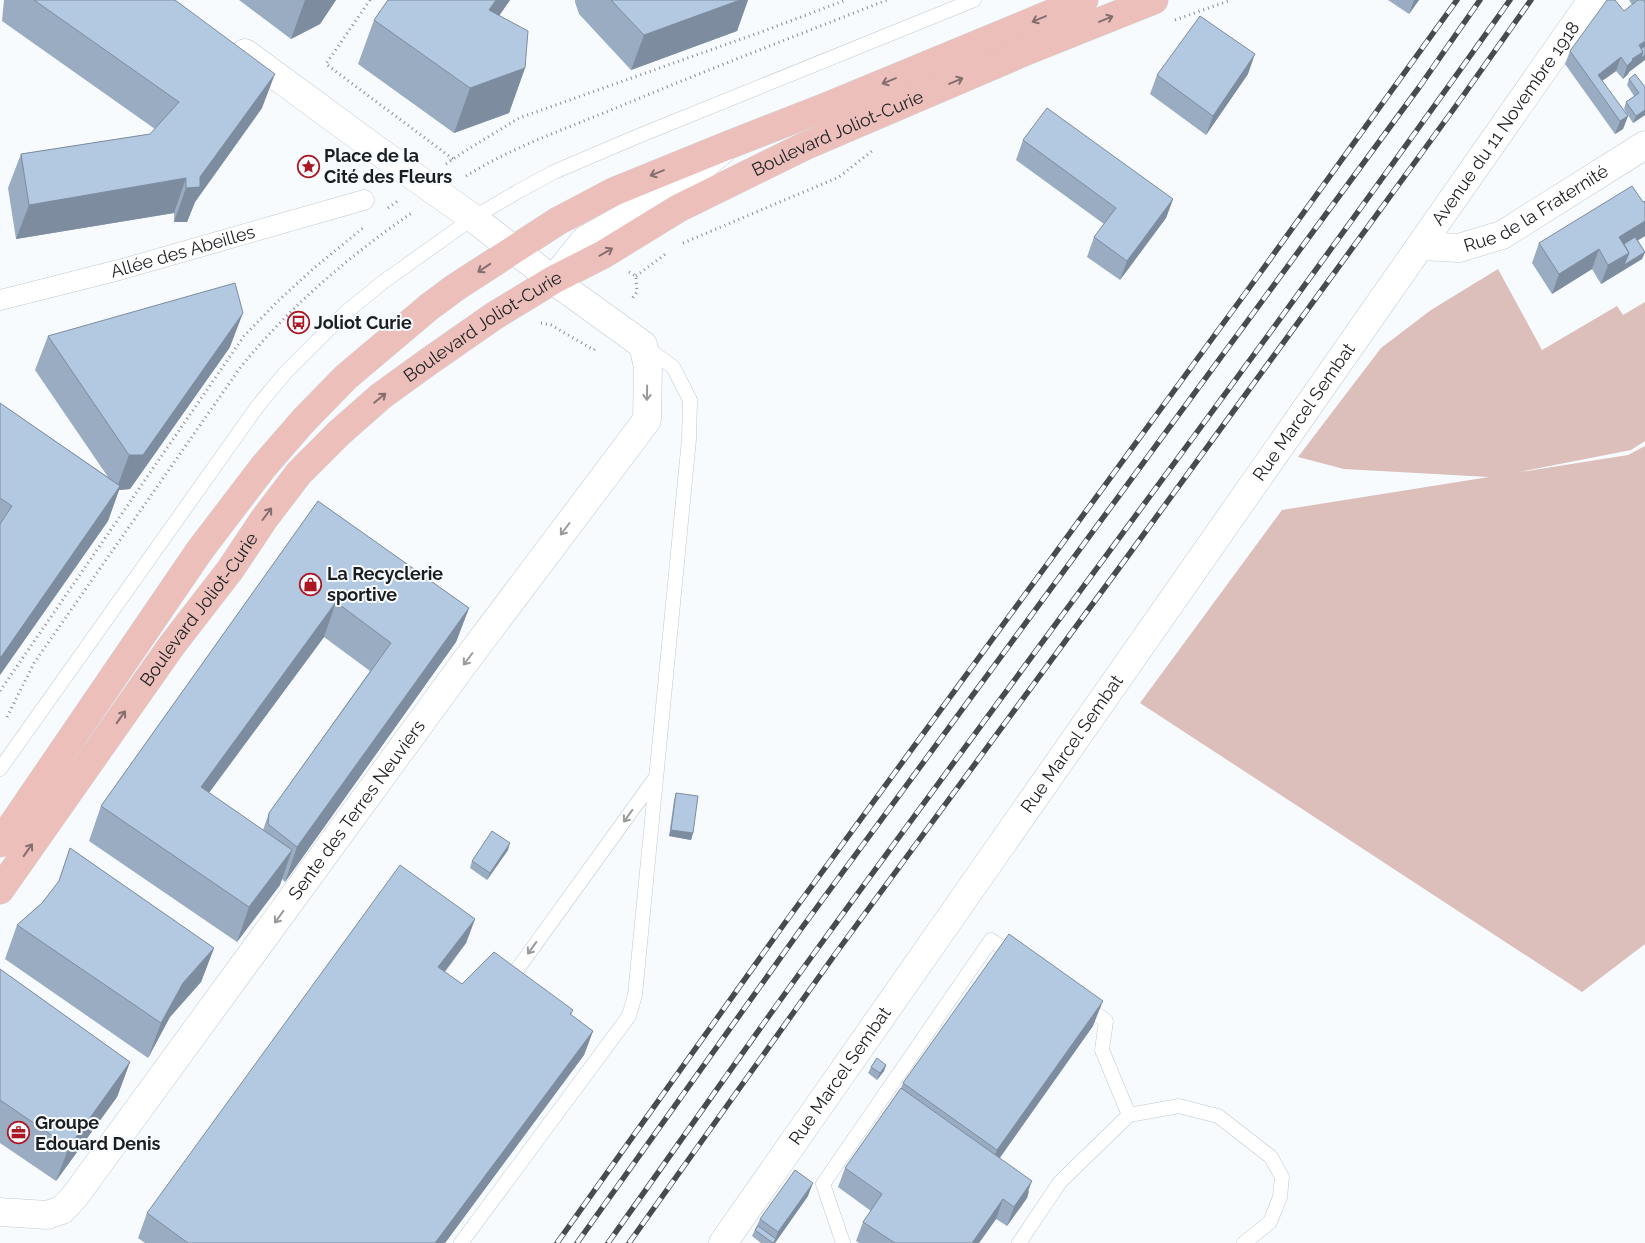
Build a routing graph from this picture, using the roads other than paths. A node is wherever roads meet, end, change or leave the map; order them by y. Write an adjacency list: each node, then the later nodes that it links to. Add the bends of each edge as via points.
1 (974, 0): 9 (lane, via 554,172)
2 (1084, 0): 6 (main road, Boulevard Joliot-Curie, one-way to 6)
3 (1154, 0): 12 (main road, Boulevard Joliot-Curie, one-way to 3, via 604,254 679,208 804,146)
4 (1592, 0): 10 (street, Avenue du 11 Novembre 1918)
5 (227, 40): 9 (street)
6 (731, 144): 11 (main road, Boulevard Joliot-Curie, one-way to 11, via 613,192); 12 (street, via 668,193 585,240)
7 (1645, 145): 10 (street, Rue de la Fraternité, via 1502,235 1459,248)
8 (364, 200): 13 (street, Allée des Abeilles, via 119,270)
9 (473, 218): 11 (street); 15 (lane, via 382,282 345,313 285,373 257,407)
10 (1421, 246): 25 (street, Rue Marcel Sembat)
11 (514, 249): 12 (street); 17 (main road, Boulevard Joliot-Curie, one-way to 17, via 429,307 353,371 264,466 200,550)
12 (553, 280): 14 (street); 18 (main road, Boulevard Joliot-Curie, one-way to 12, via 172,645 299,473 338,433 389,391 494,316)
13 (0, 300)
14 (643, 345): 16 (lane, via 673,367 690,400 690,439); 23 (street, Sente des Terres Neuviers, one-way to 23, via 648,367 646,420 74,1196 62,1210 47,1215)
15 (0, 769)
16 (656, 777): 20 (lane, one-way to 20); 24 (lane, via 635,995 629,1016)
17 (0, 843)
18 (0, 890)
19 (1022, 961): 26 (lane, via 991,940 823,1184)
20 (502, 990)
21 (1076, 999): 22 (lane, via 1106,1020 1102,1050)
22 (1129, 1115): 27 (lane, via 1060,1182); 28 (lane, via 1179,1106 1218,1116 1271,1157 1282,1177 1280,1197 1270,1222)
23 (0, 1212)
24 (461, 1243)
25 (723, 1243)
26 (843, 1243)
27 (1019, 1243)
28 (1244, 1243)

